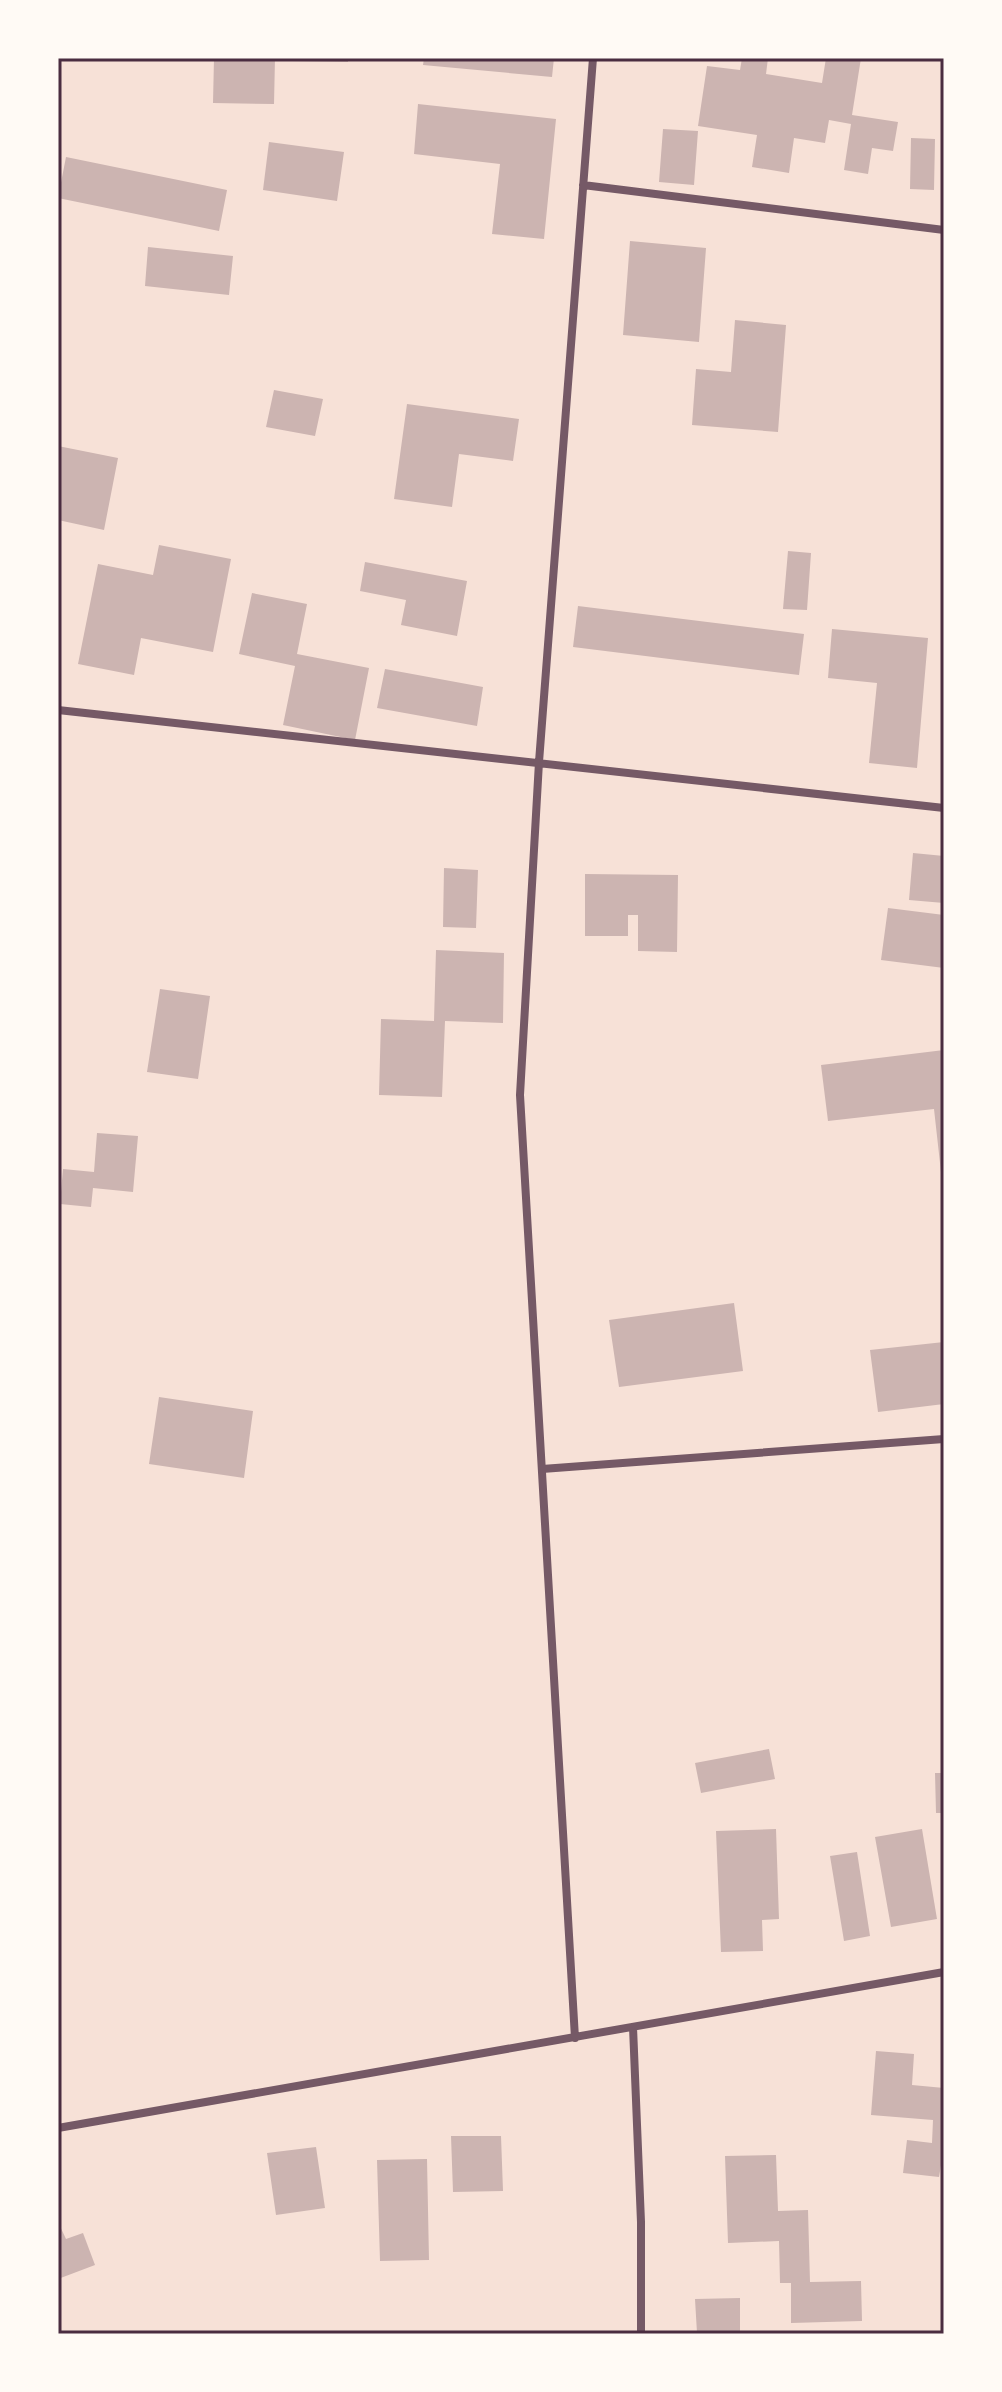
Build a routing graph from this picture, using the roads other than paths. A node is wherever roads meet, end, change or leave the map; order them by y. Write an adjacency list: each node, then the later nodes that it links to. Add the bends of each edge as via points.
1 (593, 58): 2 (street)
2 (583, 185): 3 (street); 5 (street)
3 (944, 230)
4 (58, 710): 5 (street)
5 (539, 762): 6 (street); 8 (street, via 520,1095)
6 (944, 808)
7 (944, 1439): 8 (street)
8 (542, 1469): 11 (street)
9 (944, 1972): 10 (street)
10 (633, 2027): 11 (street); 13 (street)
11 (575, 2038): 12 (street)
12 (58, 2128)
13 (641, 2334)

